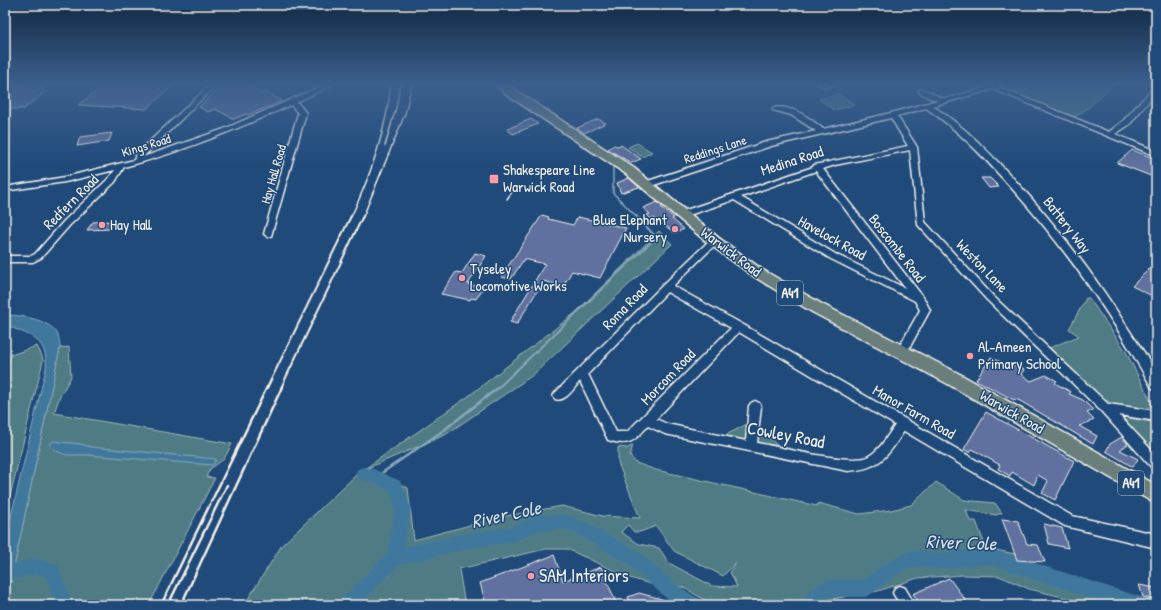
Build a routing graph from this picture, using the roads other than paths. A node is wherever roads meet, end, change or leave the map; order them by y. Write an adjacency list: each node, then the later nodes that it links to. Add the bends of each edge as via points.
1 (184, 112): 15 (street, via 140,155)
2 (266, 112): 15 (street, Kings Road, via 192,143)
3 (302, 112): 22 (street, Hay Hall Road)
4 (541, 112): 18 (highway, Warwick Road / A41)
5 (794, 112): 11 (street)
6 (904, 112): 10 (street, Reddings Lane)
7 (939, 112): 30 (street, Battery Way, via 966,135 1019,190 1051,229 1121,326)
8 (1059, 112): 12 (street)
9 (1135, 112): 12 (street)
10 (892, 116): 11 (street, Reddings Lane); 13 (street, Weston Lane)
11 (821, 131): 18 (street, Reddings Lane, via 769,144)
12 (1110, 135): 14 (street)
13 (913, 147): 17 (street, Medina Road); 33 (street, Weston Lane, via 921,223 990,298)
14 (1156, 154)
15 (137, 161): 16 (street, Kings Road)
16 (121, 166): 19 (street, Kings Road, via 68,179); 24 (street, Redfern Road, via 118,174 67,223 38,256 33,259)
17 (817, 167): 20 (street, Medina Road); 26 (street, Boscombe Road)
18 (648, 184): 21 (highway, Warwick Road / A41)
19 (5, 189)
20 (734, 196): 21 (street, Medina Road); 26 (street, Havelock Road, via 834,257)
21 (683, 214): 23 (highway, Warwick Road / A41)
22 (268, 234)
23 (714, 241): 25 (street, Roma Road); 28 (highway, Warwick Road / A41, via 758,274 794,296)
24 (5, 259)
25 (666, 287): 27 (street, Manor Farm Road); 29 (street, Roma Road)
26 (919, 299): 28 (street, Boscombe Road, via 925,310)
27 (738, 327): 35 (street, Morcom Road); 36 (street, Manor Farm Road)
28 (902, 351): 39 (highway, Warwick Road / A41)
29 (582, 373): 31 (street, Roma Road); 35 (street, Morcom Road, via 612,436 630,437)
30 (1156, 385)
31 (559, 396)
32 (755, 406): 37 (street)
33 (1105, 408): 34 (street); 38 (street, Weston Lane)
34 (1156, 416)
35 (647, 420): 37 (street, Cowley Road, via 665,429)
36 (902, 424): 37 (street, Cowley Road, via 880,456 861,466); 42 (street, Manor Farm Road, via 1070,522)
37 (751, 447)
38 (1156, 464)
39 (1105, 466): 40 (highway, Warwick Road / A41); 41 (highway, Warwick Road / A41)
40 (1156, 495)
41 (1156, 501)
42 (1156, 541)

